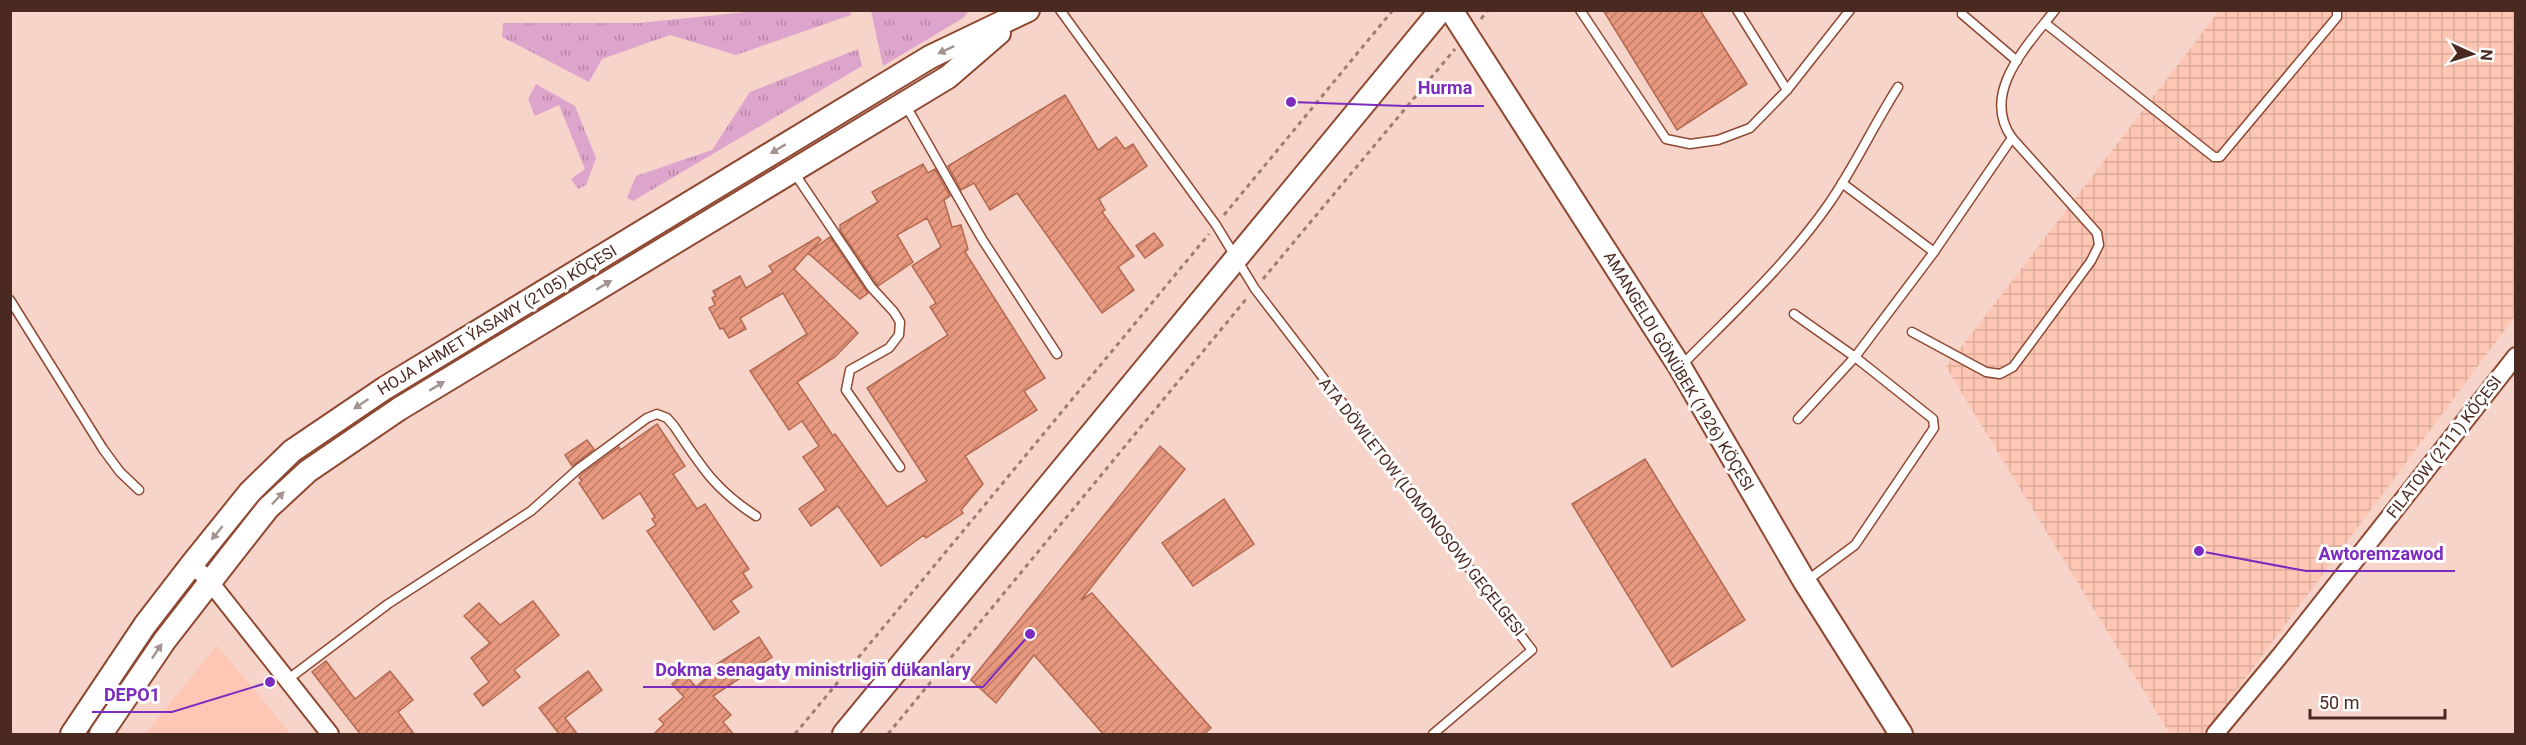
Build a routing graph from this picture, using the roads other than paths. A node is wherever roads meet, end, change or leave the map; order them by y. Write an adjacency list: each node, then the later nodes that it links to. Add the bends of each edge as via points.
1 (1060, 10): 20 (lane, ATA DÖWLETOW (LOMONOSOW) GEÇELGESI)
2 (1441, 10): 20 (street)
3 (1451, 10): 27 (street, AMANGELDI GÖNÜBEK (1926) KÖÇESI)
4 (1580, 10): 14 (lane, via 1666,139 1690,144 1718,140 1750,128)
5 (1737, 10): 14 (lane)
6 (1850, 10): 14 (lane)
7 (2055, 10): 11 (lane)
8 (2337, 10): 11 (lane, via 2337,17 2220,157 2214,158)
9 (1021, 12): 15 (street, HOJA AHMET ÝASAWY (2105) KÖÇESI, via 948,77); 32 (street, HOJA AHMET ÝASAWY (2105) KÖÇESI, one-way to 32, via 930,57 385,388 270,470)
10 (1962, 14): 12 (lane)
11 (2045, 22): 12 (lane)
12 (2017, 61): 16 (lane, via 2001,90 1999,107 2003,125)
13 (1898, 87): 18 (lane)
14 (1787, 90)
15 (904, 103): 17 (street, HOJA AHMET ÝASAWY (2105) KÖÇESI); 24 (lane, via 982,239)
16 (2012, 138): 19 (lane); 23 (lane, via 2097,233 2098,244 2091,261 2013,367 2000,374 1986,372)
17 (792, 171): 29 (lane, via 900,322 899,335 889,348 850,370 846,390); 33 (street, HOJA AHMET ÝASAWY (2105) KÖÇESI, one-way to 17, via 268,508 308,471 399,409)
18 (1842, 183): 19 (lane); 27 (lane, via 1782,263)
19 (1934, 252): 26 (lane)
20 (1236, 258): 39 (street); 40 (lane, ATA DÖWLETOW (LOMONOSOW) GEÇELGESI, via 1255,289 1532,650)
21 (10, 300): 30 (lane, via 103,449)
22 (1794, 314): 26 (lane)
23 (1912, 332)
24 (1057, 354)
25 (2516, 356): 42 (street, FILATOW (2111) KÖÇESI)
26 (1855, 357): 28 (lane); 34 (lane, via 1933,419 1934,428 1855,545)
27 (1680, 367): 34 (street, AMANGELDI GÖNÜBEK (1926) KÖÇESI)
28 (1798, 419)
29 (900, 467)
30 (139, 490)
31 (756, 516): 35 (lane, via 714,484 667,418 657,414 647,417 578,469 531,512 388,604)
32 (192, 564): 33 (street); 36 (street, HOJA AHMET ÝASAWY (2105) KÖÇESI, via 145,625)
33 (210, 582): 35 (street); 37 (street, HOJA AHMET ÝASAWY (2105) KÖÇESI, one-way to 33)
34 (1805, 582): 41 (street, AMANGELDI GÖNÜBEK (1926) KÖÇESI)
35 (287, 680): 38 (street)
36 (72, 735)
37 (101, 735)
38 (330, 735)
39 (843, 735)
40 (1433, 735)
41 (1901, 735)
42 (2215, 735)

